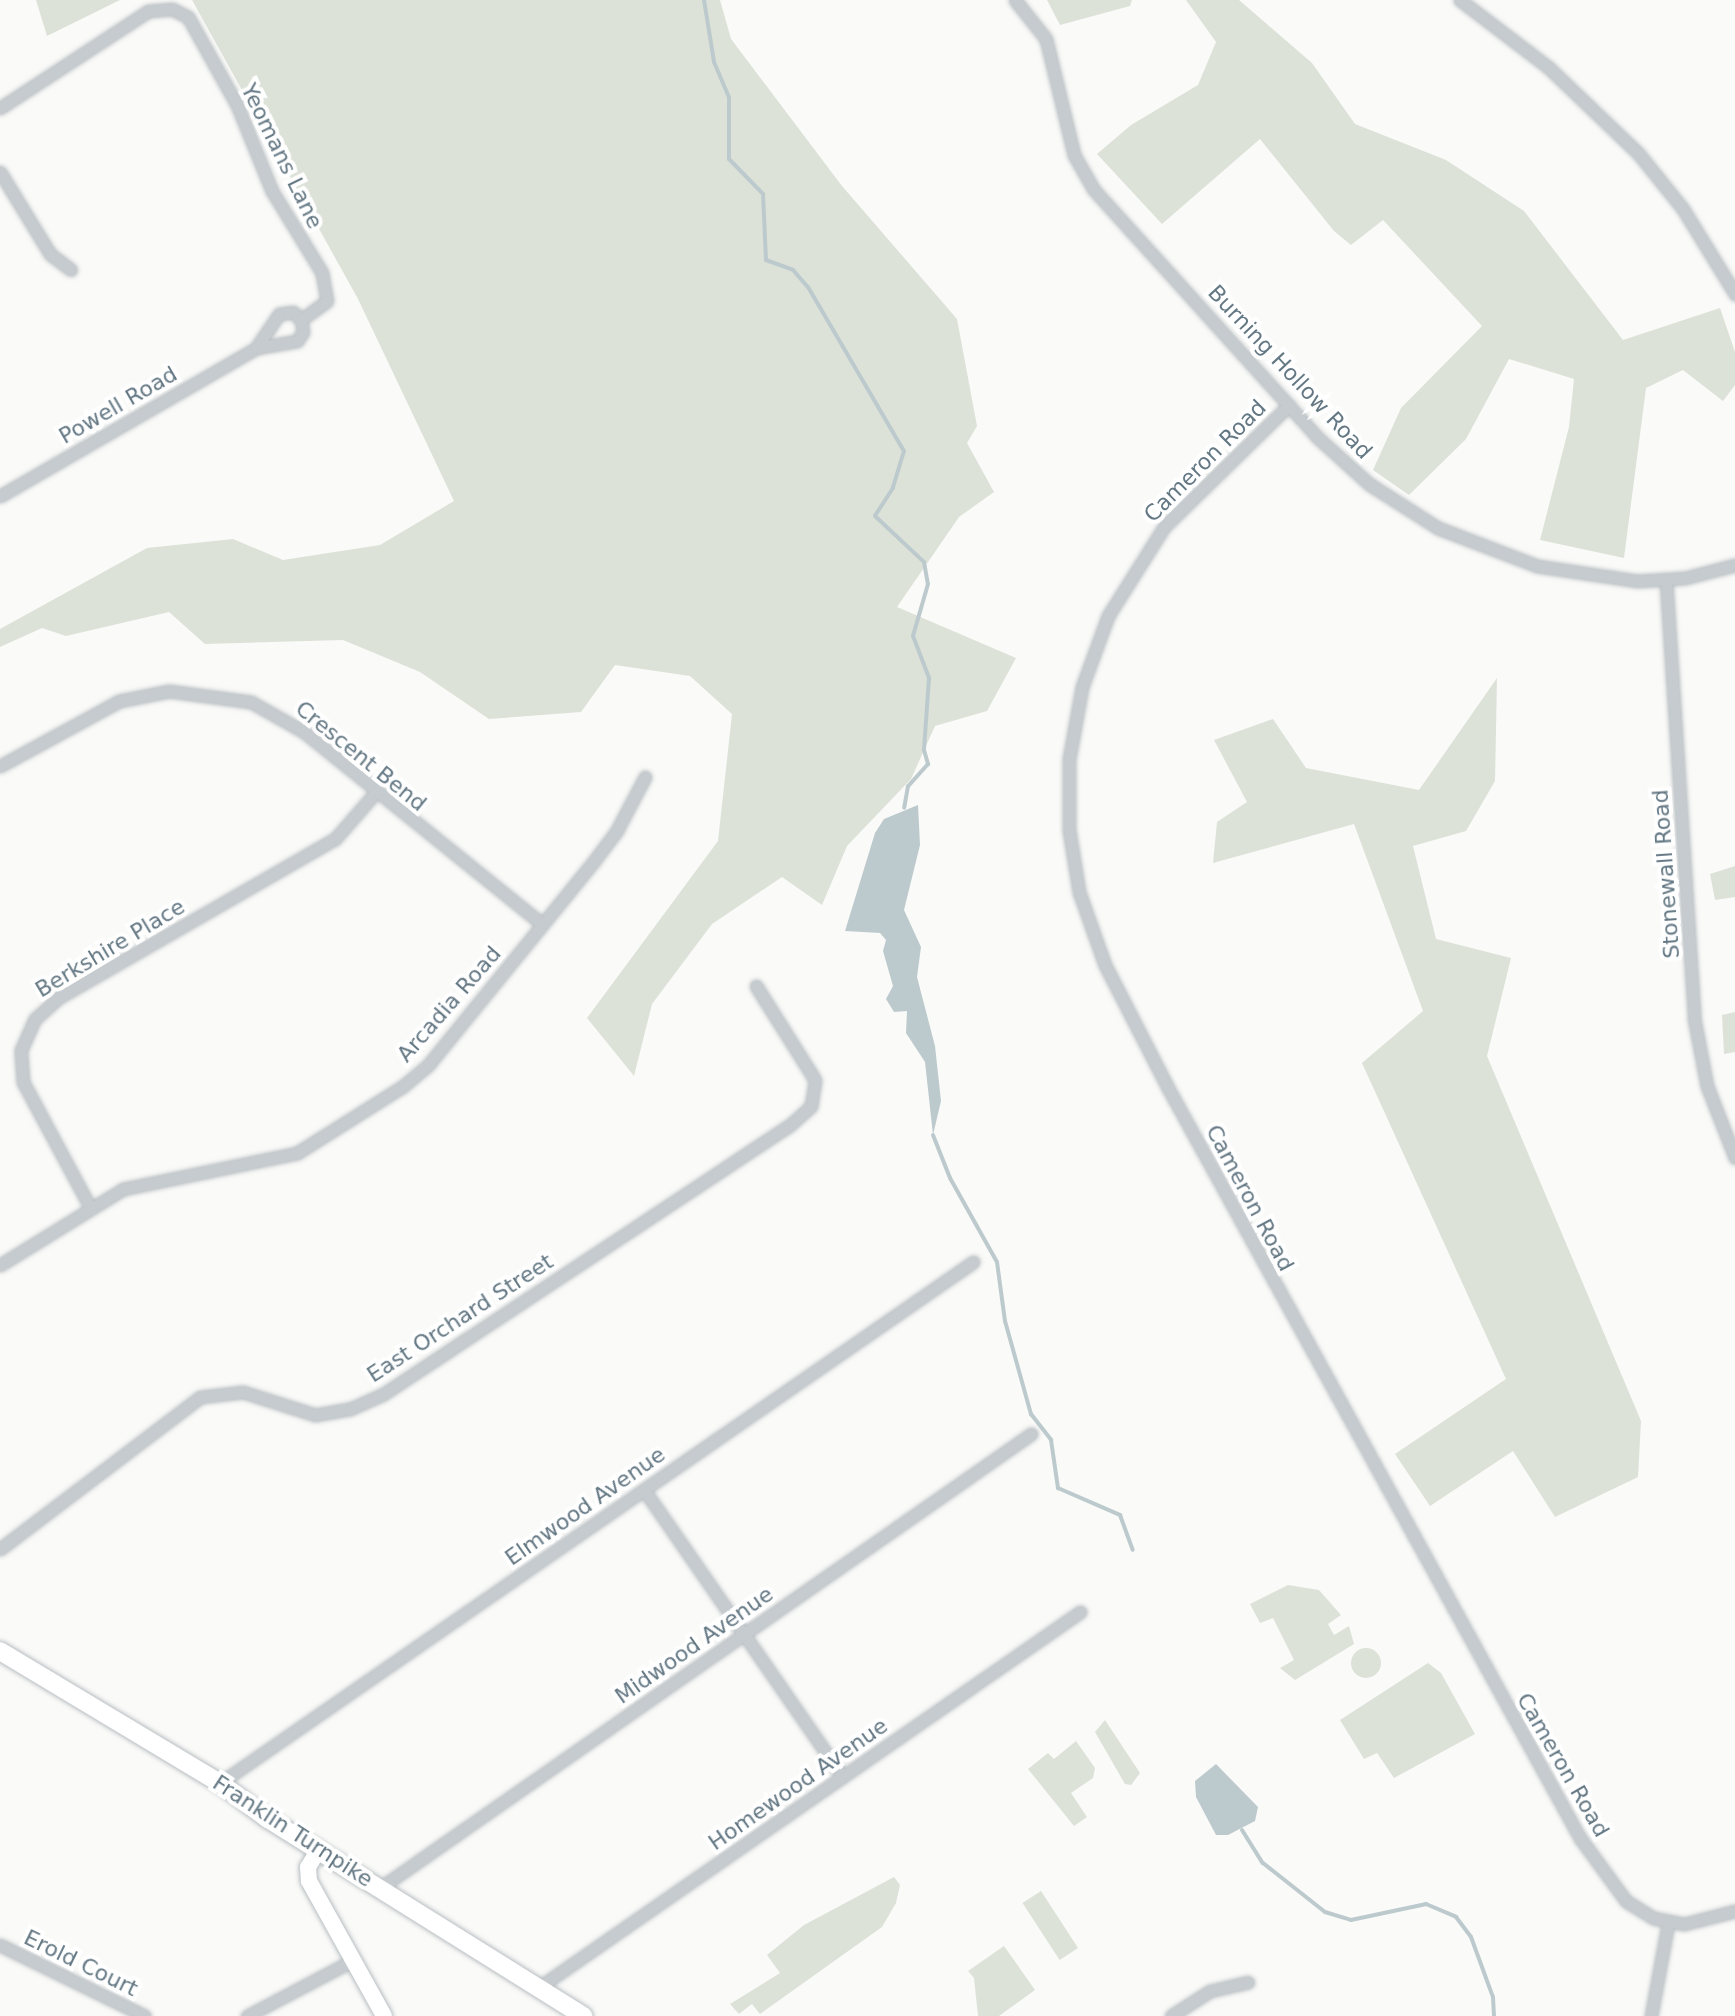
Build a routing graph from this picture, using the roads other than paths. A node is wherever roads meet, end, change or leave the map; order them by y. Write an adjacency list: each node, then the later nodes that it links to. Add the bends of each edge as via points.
1 (1015, 0): 9 (street, Burning Hollow Road, via 1046,39 1074,155 1088,182)
2 (1460, 0): 6 (street, via 1548,67 1638,153 1683,209)
3 (0, 108): 7 (street, Yeomans Lane, via 137,17 172,9 197,28 237,105 272,191 322,273 327,301)
4 (0, 172): 5 (street, via 35,234)
5 (71, 270)
6 (1735, 294)
7 (301, 320): 8 (street, Powell Road, via 303,332 297,341); 8 (street, Powell Road, via 293,312 279,314)
8 (256, 348): 10 (street, Powell Road)
9 (1289, 405): 12 (street, Burning Hollow Road, via 1369,484 1467,542 1577,575); 33 (street, Cameron Road, via 1164,527 1108,616 1082,687 1069,759 1069,830 1079,892 1105,965 1168,1088 1554,1794 1626,1901)
10 (0, 496)
11 (1735, 565): 12 (street, Burning Hollow Road)
12 (1666, 580): 18 (street, Stonewall Road, via 1694,1018 1707,1086)
13 (0, 766): 15 (street, Crescent Bend, via 119,701 169,691 199,692 251,702 280,716)
14 (645, 777): 16 (street, Arcadia Road, via 617,830)
15 (375, 793): 16 (street, Crescent Bend); 19 (street, Berkshire Place, via 335,839 58,998 35,1019 21,1050 23,1082)
16 (542, 924): 19 (street, Arcadia Road, via 429,1064 320,1143 297,1153 158,1178)
17 (756, 986): 24 (street, East Orchard Street, via 815,1080 811,1106 789,1126 382,1395 350,1409 315,1415 243,1392 200,1397 178,1408)
18 (1735, 1158)
19 (90, 1207): 21 (street, Arcadia Road)
20 (973, 1262): 23 (street, Elmwood Avenue)
21 (0, 1265)
22 (1031, 1434): 26 (street, Midwood Avenue)
23 (644, 1490): 26 (street); 29 (street, Elmwood Avenue)
24 (0, 1549)
25 (1080, 1612): 28 (street, Homewood Avenue)
26 (744, 1634): 28 (street); 31 (street, Midwood Avenue)
27 (0, 1651): 29 (main road, Franklin Turnpike)
28 (843, 1777): 37 (street, Homewood Avenue)
29 (220, 1783): 30 (main road, Franklin Turnpike)
30 (319, 1849): 31 (main road, Franklin Turnpike); 35 (street, via 308,1867 309,1881)
31 (380, 1888): 37 (main road, Franklin Turnpike)
32 (1735, 1911): 33 (street, via 1700,1922)
33 (1668, 1923): 43 (street)
34 (0, 1945): 38 (street, Erold Court)
35 (353, 1960): 39 (street); 40 (street)
36 (1248, 1982): 42 (street, via 1210,1991)
37 (538, 1988): 41 (main road, Franklin Turnpike)
38 (145, 2016)
39 (247, 2016)
40 (384, 2016)
41 (583, 2016)
42 (1171, 2016)
43 (1651, 2016)

